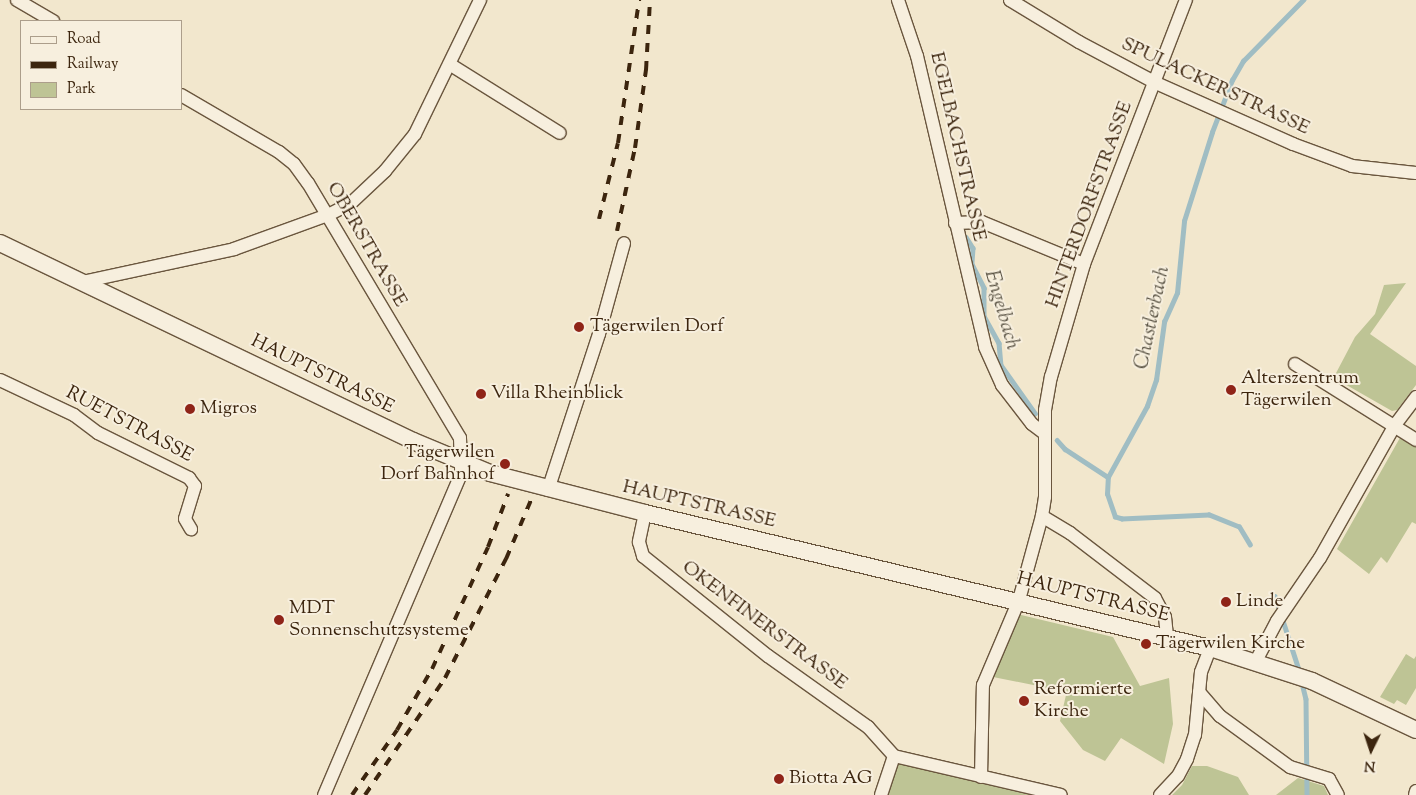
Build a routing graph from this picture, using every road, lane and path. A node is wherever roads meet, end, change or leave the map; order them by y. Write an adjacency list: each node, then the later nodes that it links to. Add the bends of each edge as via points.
1 (17, 0): 6 (street)
2 (480, 0): 7 (street)
3 (898, 0): 13 (street, EGELBACHSTRASSE, via 917,56)
4 (1010, 0): 8 (street, SPULACKERSTRASSE, via 1078,42)
5 (1186, 0): 8 (street, HINTERDORFSTRASSE)
6 (52, 20)
7 (450, 65): 10 (street); 12 (street, via 415,134 350,204)
8 (1156, 83): 11 (street, SPULACKERSTRASSE, via 1340,163); 16 (street, HINTERDORFSTRASSE)
9 (182, 96): 12 (street, OBERSTRASSE, via 287,157)
10 (560, 133)
11 (1416, 173)
12 (328, 215): 17 (street, via 199,259); 24 (street, OBERSTRASSE, via 460,438)
13 (955, 223): 16 (street, via 982,222); 22 (street, EGELBACHSTRASSE, via 985,346 1002,385 1032,424)
14 (0, 243): 17 (street, HAUPTSTRASSE)
15 (624, 243): 25 (street, via 599,334)
16 (1084, 264): 22 (street, HINTERDORFSTRASSE, via 1051,377)
17 (82, 282): 24 (street, HAUPTSTRASSE)
18 (1295, 364): 21 (street)
19 (0, 380): 28 (street, RUETSTRASSE, via 74,415 98,432 189,478 195,491 186,519)
20 (1416, 397): 21 (street)
21 (1395, 425): 23 (street); 32 (street, via 1320,558 1277,621)
22 (1044, 433): 27 (street, HINTERDORFSTRASSE)
23 (1416, 440)
24 (462, 462): 25 (street, HAUPTSTRASSE); 38 (street, OBERSTRASSE, via 461,474)
25 (548, 490): 26 (street, HAUPTSTRASSE)
26 (645, 513): 29 (street, HAUPTSTRASSE); 35 (street, OKENFINERSTRASSE, via 639,542 643,556 768,656 868,727)
27 (1042, 516): 29 (street, HINTERDORFSTRASSE); 30 (street, via 1070,533 1155,598 1165,617)
28 (191, 529)
29 (1018, 600): 30 (street, HAUPTSTRASSE); 36 (street, HINTERDORFSTRASSE, via 983,685)
30 (1167, 636): 31 (street, HAUPTSTRASSE)
31 (1210, 648): 32 (street, HAUPTSTRASSE); 33 (street, via 1201,672)
32 (1256, 661): 34 (street, HAUPTSTRASSE, via 1312,681)
33 (1199, 692): 41 (street, via 1195,735 1188,759 1178,776); 42 (street, via 1220,716 1306,773 1329,779)
34 (1416, 730)
35 (894, 756): 36 (street); 39 (street)
36 (981, 777): 40 (street)
37 (1416, 792): 43 (street)
38 (324, 795)
39 (881, 795)
40 (1061, 795)
41 (1160, 795)
42 (1338, 795)
43 (1415, 795)

